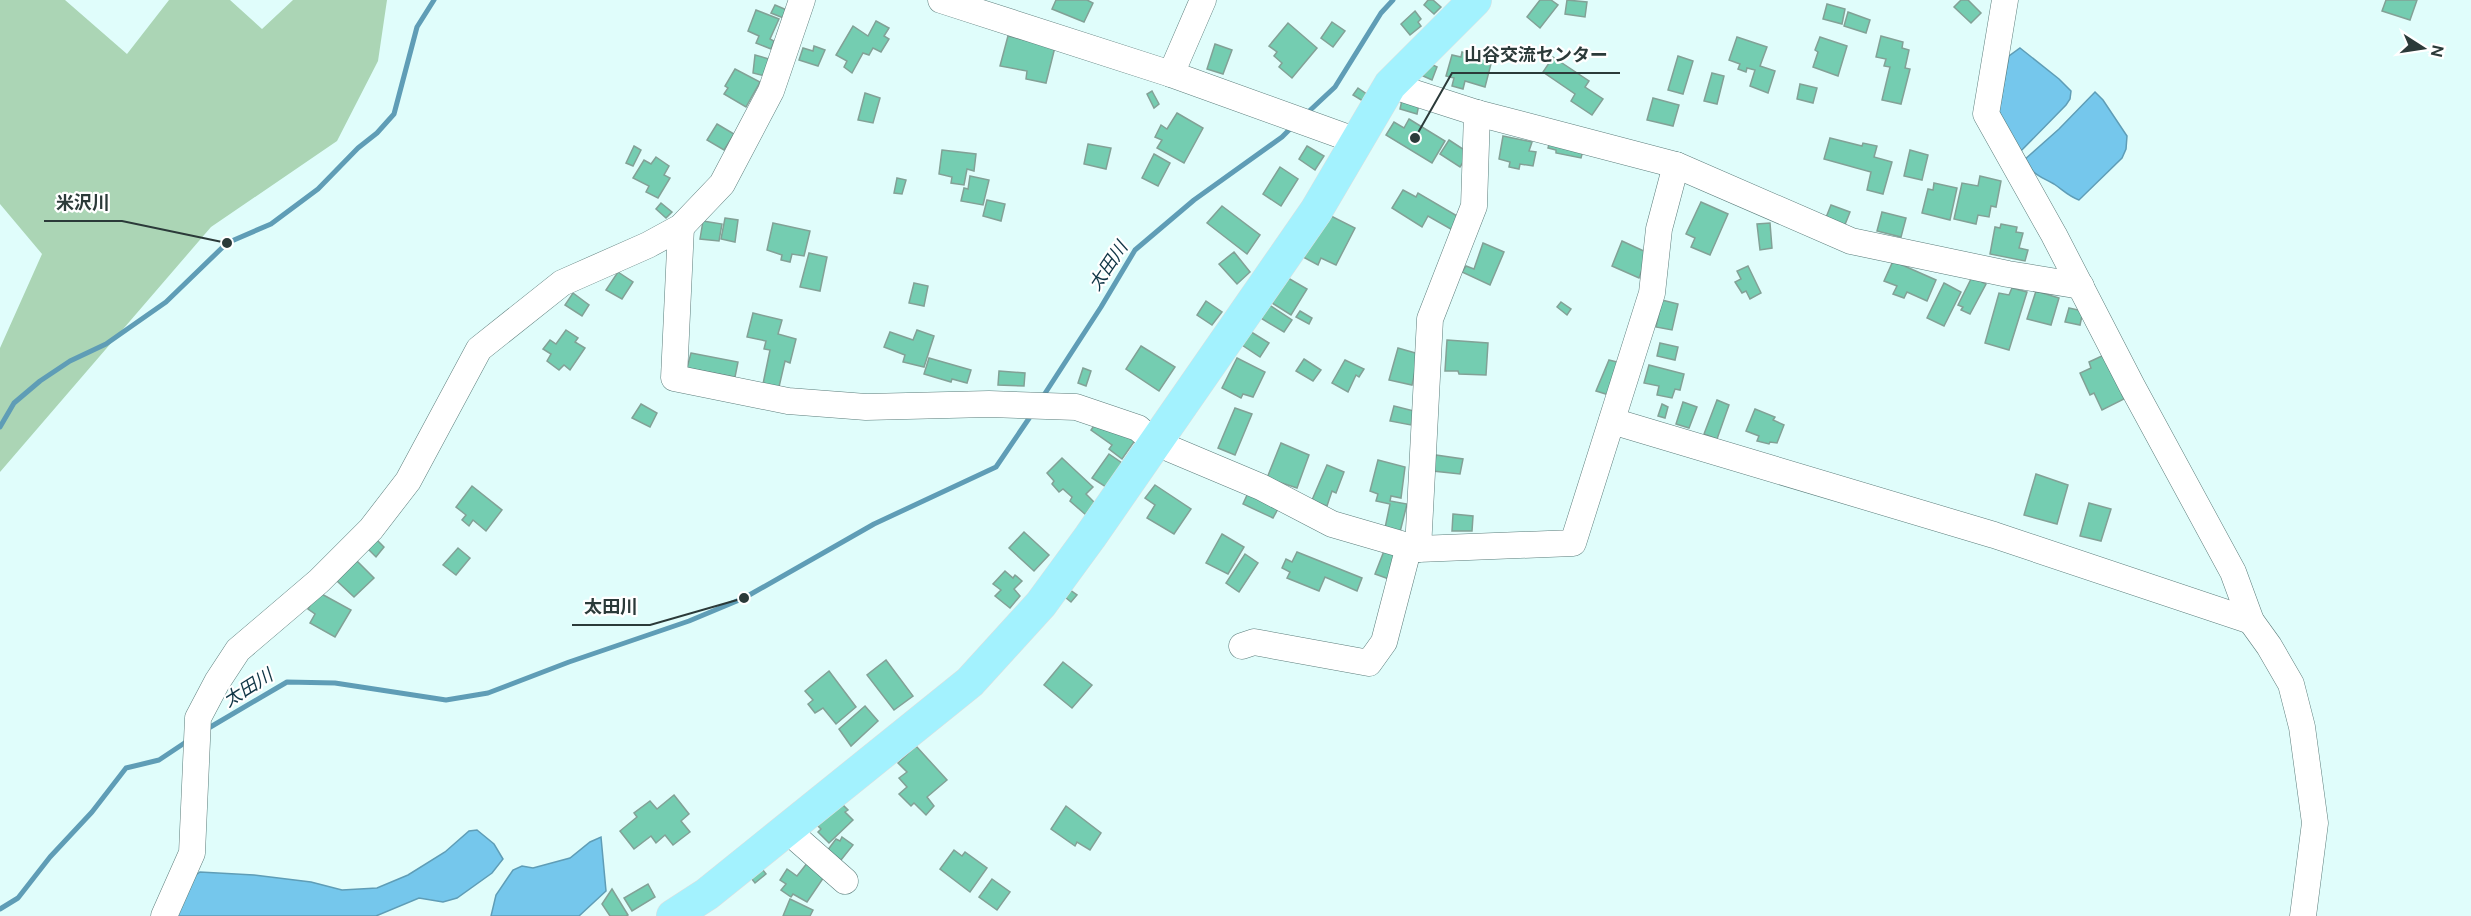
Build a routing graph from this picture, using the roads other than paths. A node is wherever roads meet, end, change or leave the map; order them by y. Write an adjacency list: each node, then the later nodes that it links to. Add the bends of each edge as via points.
1 (802, 0): 11 (street, via 771,91 722,184)
2 (941, 0): 6 (street)
3 (1203, 0): 6 (street)
4 (1475, 0): 7 (main road)
5 (2005, 0): 12 (street, via 1986,114)
6 (1170, 74): 9 (street)
7 (1390, 85): 8 (street); 9 (main road)
8 (1478, 113): 10 (street); 15 (street, via 1474,206 1430,319)
9 (1357, 141): 14 (main road, via 1316,211)
10 (1676, 165): 12 (street, via 1851,241); 13 (street, via 1659,228 1653,293)
11 (681, 227): 14 (street, via 674,378 788,401 866,407 1076,407 1138,428); 20 (street, via 562,283 479,349 408,482 371,530 319,581 237,650 198,718 192,853)
12 (2081, 286): 16 (street, via 2233,572)
13 (1612, 421): 15 (street, via 1573,543); 16 (street, via 1994,535)
14 (1154, 442): 15 (street, via 1261,487 1332,524); 18 (main road, via 1041,604 970,682)
15 (1413, 547): 17 (street, via 1384,642 1369,663 1254,642)
16 (2251, 621): 22 (street, via 2291,684 2302,727 2315,823)
17 (1242, 646)
18 (787, 830): 19 (street); 21 (main road)
19 (846, 881)
20 (164, 916)
21 (673, 916)
22 (2303, 916)

